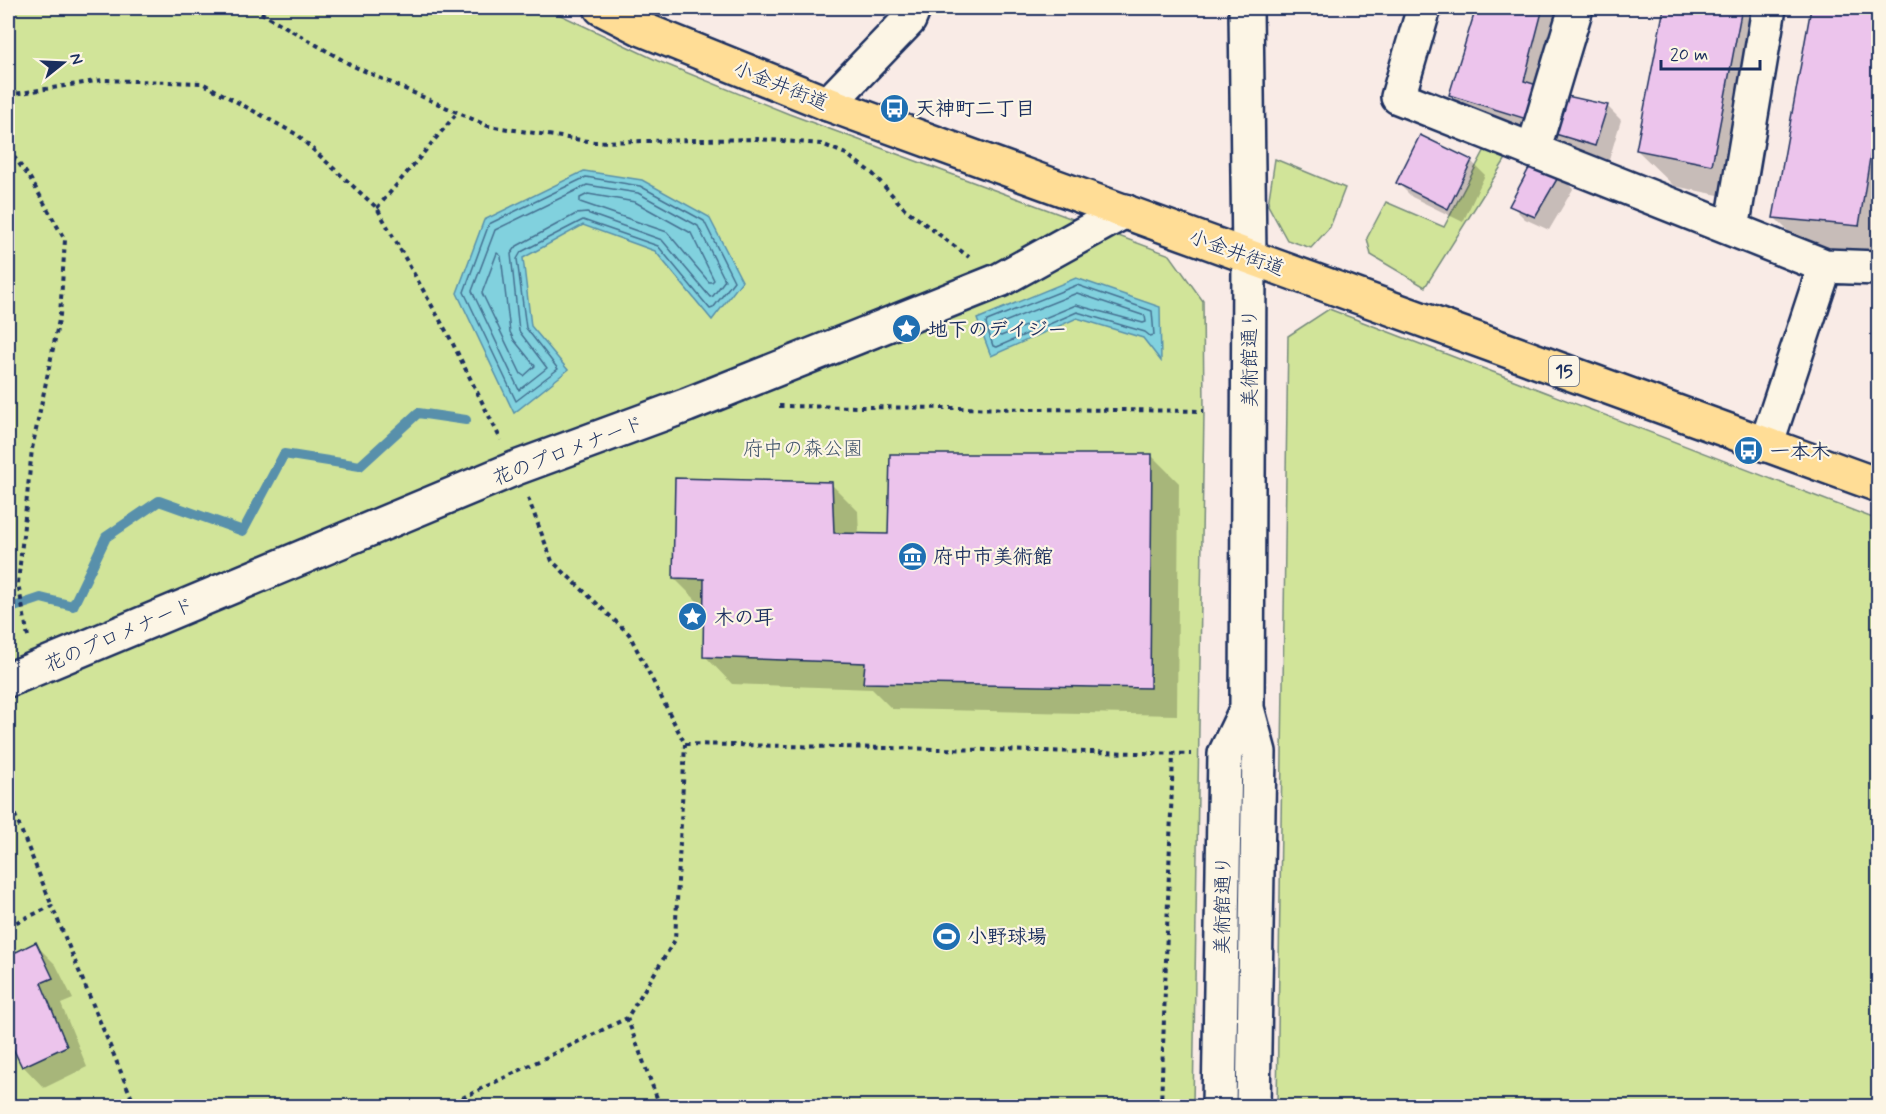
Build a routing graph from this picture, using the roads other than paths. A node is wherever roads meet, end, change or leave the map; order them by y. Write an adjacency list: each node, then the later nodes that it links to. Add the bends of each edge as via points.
1 (601, 8): 7 (main road, 小金井街道 / 15, via 642,29)
2 (914, 8): 7 (street, via 909,20)
3 (1246, 8): 11 (street, 美術館通り)
4 (1424, 8): 8 (street, via 1398,97)
5 (1576, 8): 8 (street)
6 (1769, 8): 10 (street)
7 (828, 104): 9 (main road, 小金井街道 / 15)
8 (1533, 151): 10 (street)
9 (1125, 211): 11 (main road, 小金井街道 / 15); 16 (street, 花のプロメナード, via 1000,280 687,405 516,468)
10 (1732, 230): 12 (street)
11 (1249, 257): 14 (main road, 小金井街道 / 15); 17 (street, 美術館通り)
12 (1825, 266): 13 (street); 14 (street)
13 (1878, 268)
14 (1767, 445): 15 (main road, 小金井街道 / 15)
15 (1878, 485)
16 (21, 675)
17 (1247, 708): 18 (street, 美術館通り, via 1225,754); 19 (street, 美術館通り, via 1259,752)
18 (1219, 1107)
19 (1253, 1107)

